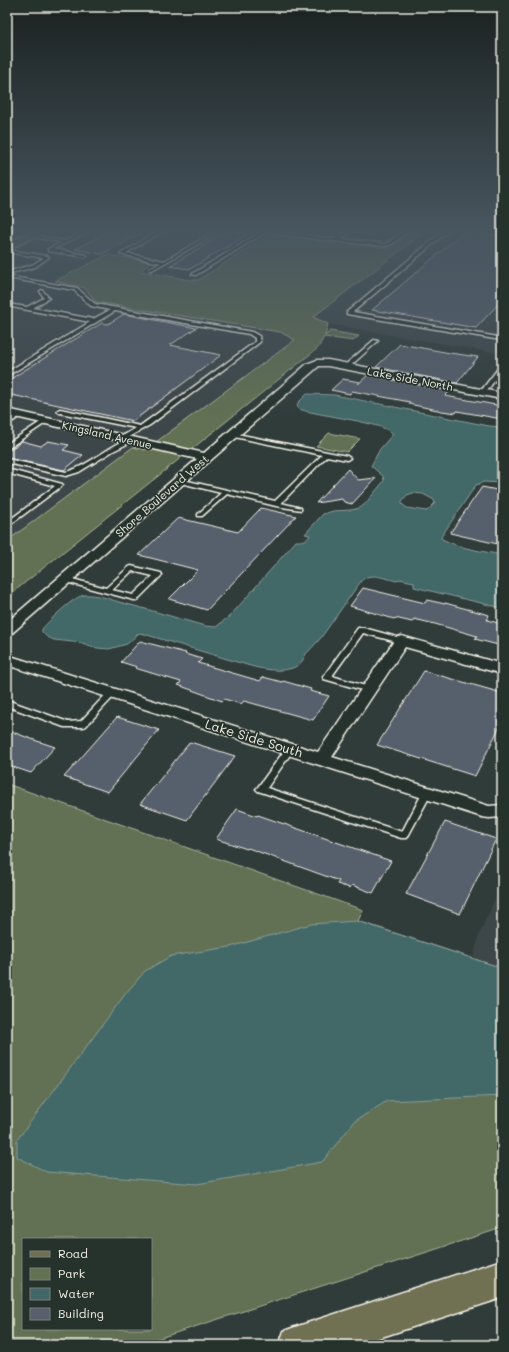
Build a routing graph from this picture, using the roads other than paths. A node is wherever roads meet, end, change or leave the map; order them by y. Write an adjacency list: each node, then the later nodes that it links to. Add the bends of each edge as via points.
1 (44, 294): 5 (lane, via 47,298)
2 (81, 294): 6 (lane, via 93,305)
3 (371, 294): 8 (lane, via 349,313 499,339)
4 (7, 305): 5 (lane)
5 (28, 309): 7 (lane)
6 (114, 309): 7 (lane); 21 (lane, via 250,333 257,337 258,342)
7 (94, 321): 13 (lane)
8 (502, 335)
9 (376, 341): 11 (lane)
10 (317, 363): 11 (street, Lake Side North); 22 (street, Shore Boulevard West)
11 (346, 367): 14 (street, Lake Side North)
12 (502, 367): 14 (lane)
13 (7, 374)
14 (483, 392): 15 (street, Lake Side North)
15 (501, 394)
16 (60, 411): 21 (lane)
17 (7, 412): 18 (street, Kingsland Avenue)
18 (19, 415): 19 (street, Kingsland Avenue); 20 (lane)
19 (45, 421): 23 (street, Kingsland Avenue); 24 (lane)
20 (7, 423)
21 (142, 428): 23 (lane)
22 (232, 435): 25 (lane); 26 (street, Shore Boulevard West)
23 (127, 439): 26 (street, Kingsland Avenue); 28 (lane, via 77,471 66,474)
24 (7, 447)
25 (326, 454): 27 (lane); 32 (lane)
26 (206, 457): 30 (street, Shore Boulevard West)
27 (347, 458)
28 (7, 461)
29 (7, 471): 35 (lane, via 60,484)
30 (178, 481): 31 (lane); 36 (street, Shore Boulevard West)
31 (225, 492): 32 (lane); 34 (lane)
32 (276, 504): 33 (lane)
33 (299, 509)
34 (200, 515)
35 (7, 525)
36 (65, 579): 37 (lane); 38 (street, Shore Boulevard West)
37 (107, 591): 37 (lane, via 134,598 158,575 131,568)
38 (7, 630)
39 (402, 641): 41 (street); 42 (street); 42 (lane, via 361,630 327,677)
40 (7, 660): 43 (street, Lake Side South)
41 (502, 668)
42 (369, 690): 46 (street)
43 (112, 693): 44 (lane, via 83,724 67,725); 45 (street, Lake Side South)
44 (7, 703)
45 (290, 749): 46 (street, Lake Side South); 47 (lane, via 261,789 404,836)
46 (322, 759): 47 (street, Lake Side South)
47 (427, 792): 48 (street, Lake Side South, via 489,812)
48 (502, 811)
49 (502, 1279): 50 (main road)
50 (298, 1345)

